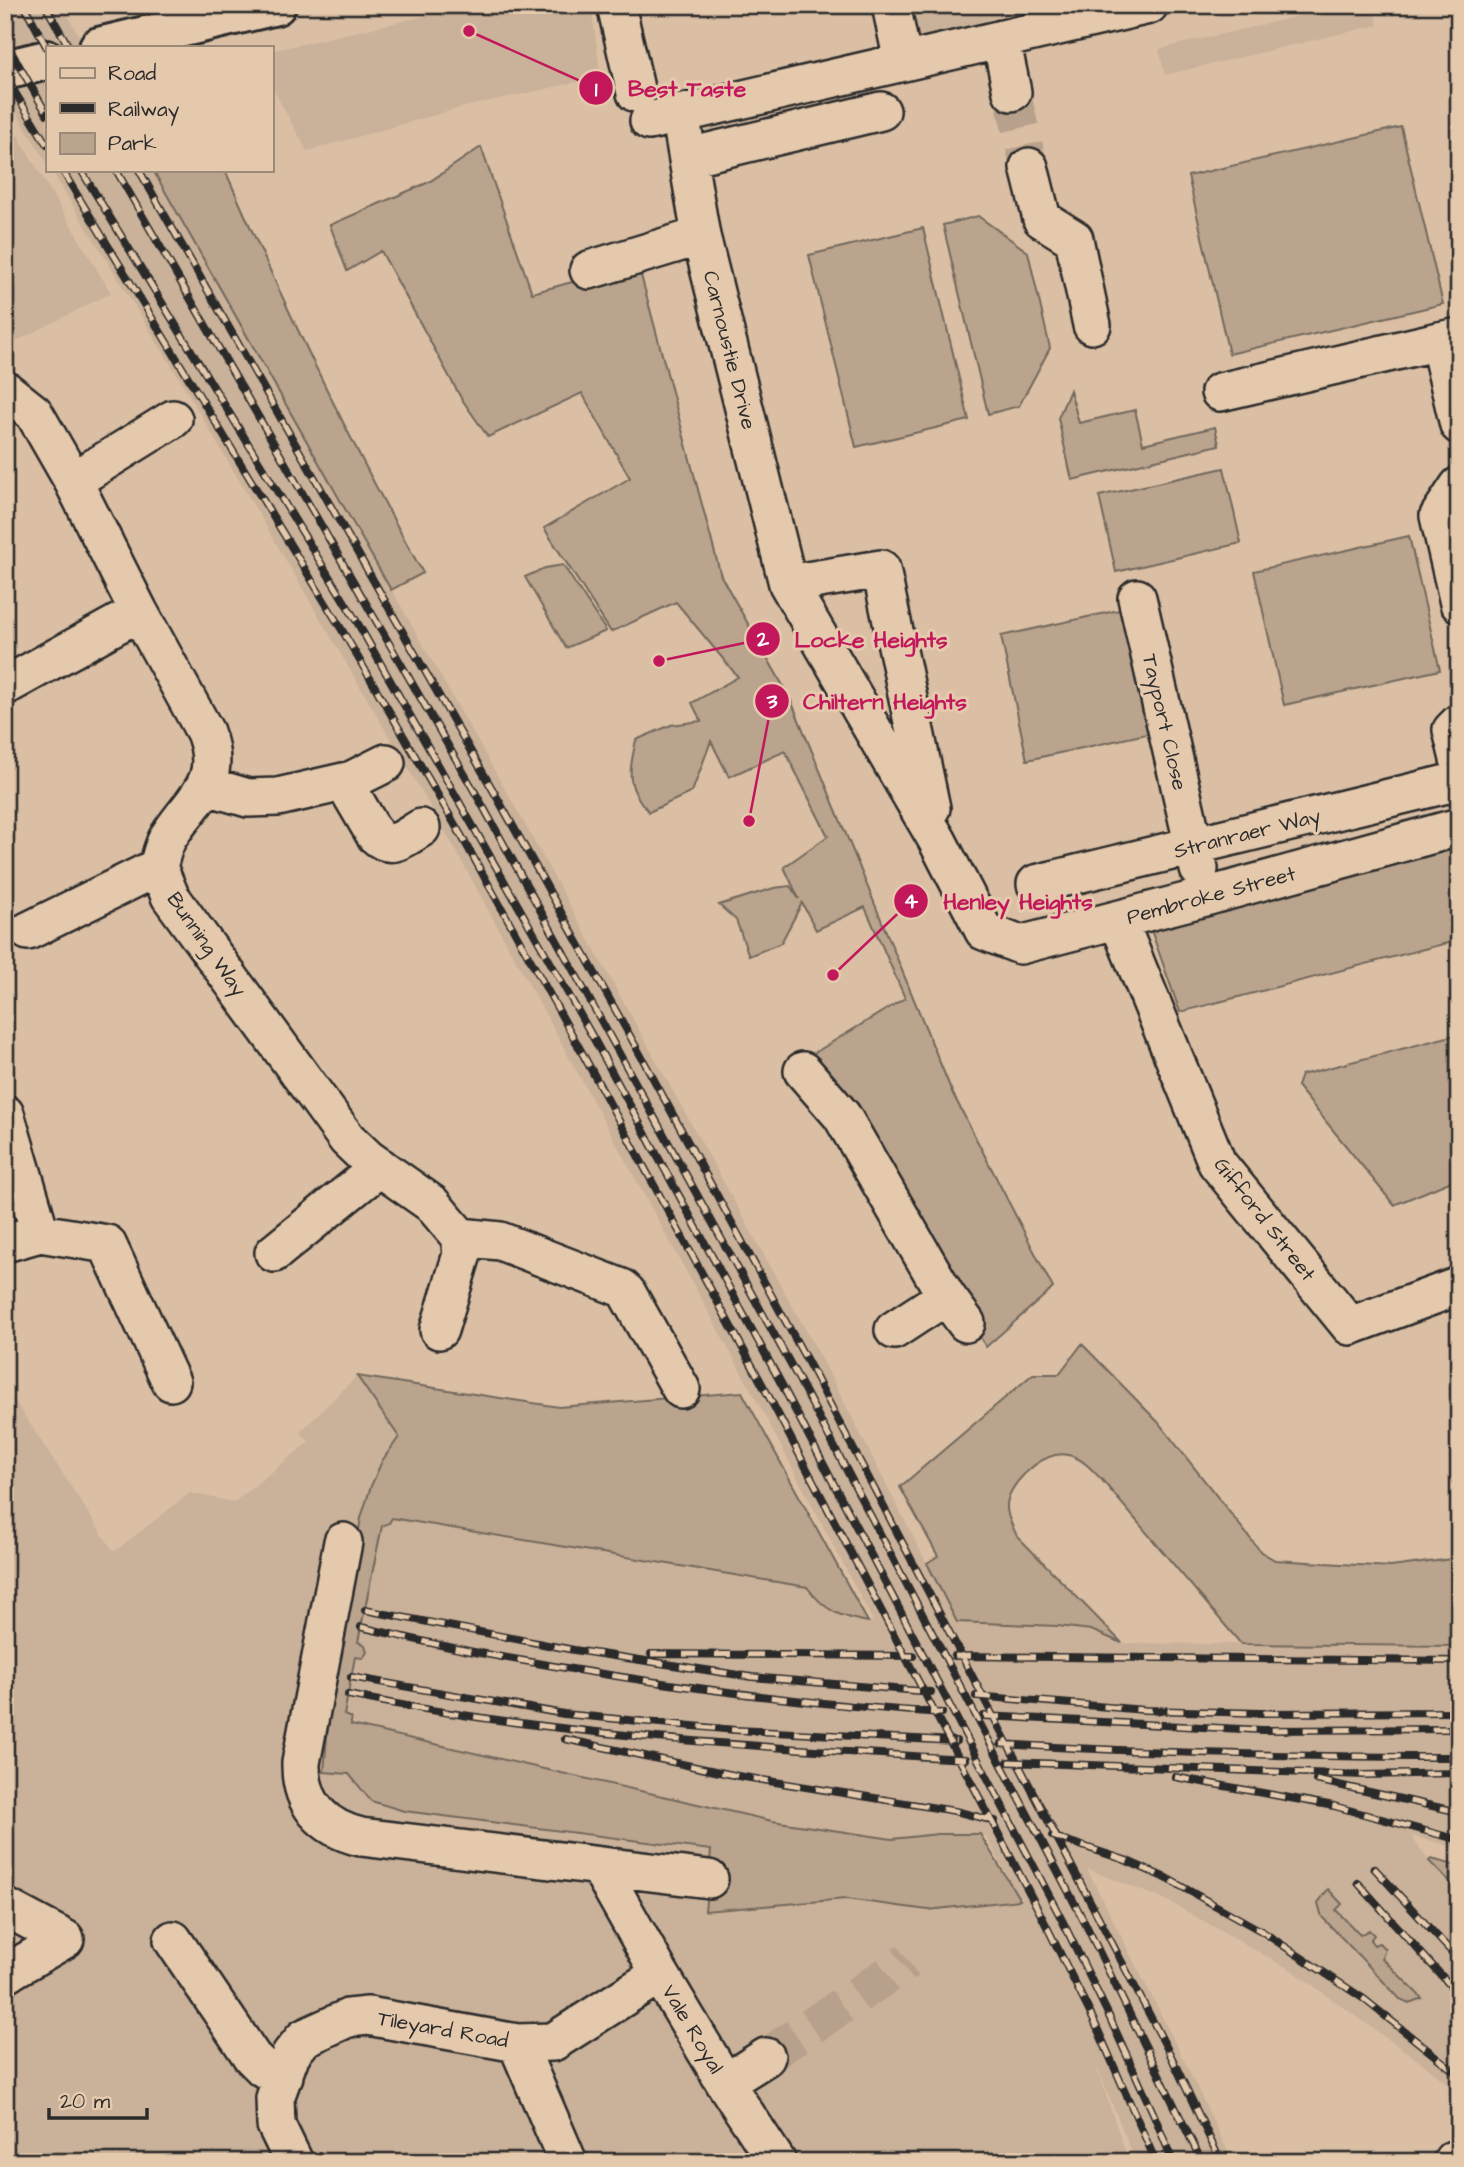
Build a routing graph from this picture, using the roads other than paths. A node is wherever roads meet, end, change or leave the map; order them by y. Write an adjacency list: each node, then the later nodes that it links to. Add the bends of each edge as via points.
1 (276, 5): 5 (main road)
2 (616, 5): 12 (street, Carnoustie Drive)
3 (891, 5): 9 (street)
4 (1149, 5): 6 (street)
5 (193, 14): 7 (main road)
6 (1001, 39): 9 (street); 11 (street)
7 (102, 46)
8 (46, 60): 10 (main road)
9 (903, 62): 12 (street)
10 (5, 70)
11 (1012, 92)
12 (655, 109): 14 (street, Carnoustie Drive)
13 (881, 111): 14 (street)
14 (689, 156): 16 (street, Carnoustie Drive)
15 (1042, 181): 18 (street, via 1042,219 1074,239)
16 (701, 236): 17 (street); 26 (street, Carnoustie Drive)
17 (589, 270)
18 (1093, 325)
19 (1435, 342): 21 (street); 23 (street)
20 (5, 390): 24 (street, Bunning Way, via 34,413)
21 (1220, 392)
22 (173, 419): 24 (street)
23 (1459, 425)
24 (73, 481): 29 (street, Bunning Way)
25 (1459, 486): 28 (street, via 1438,516)
26 (788, 584): 39 (street, Pembroke Street); 39 (street, via 881,569)
27 (1137, 598): 40 (street, Tayport Close)
28 (1459, 603)
29 (139, 612): 30 (street); 36 (street, Bunning Way, via 205,732 212,750)
30 (5, 686)
31 (1459, 723): 32 (street, via 1452,730)
32 (1459, 759)
33 (386, 763): 35 (street)
34 (1459, 781): 40 (street, Stranraer Way)
35 (344, 782): 36 (street, via 278,797 248,798); 38 (street, via 375,835 387,844)
36 (207, 786): 41 (street, Bunning Way, via 167,838)
37 (1459, 827): 43 (street, Pembroke Street)
38 (421, 828)
39 (937, 840): 44 (street, Pembroke Street, via 984,931 1020,944)
40 (1194, 846): 42 (street, Stranraer Way); 43 (street, Tayport Close)
41 (158, 867): 45 (street); 48 (street, Bunning Way, via 170,896 347,1139)
42 (1036, 884)
43 (1205, 897): 44 (street, Pembroke Street)
44 (1118, 920): 53 (street, Gifford Street, via 1217,1163 1350,1326)
45 (28, 930)
46 (803, 1071): 55 (street, via 842,1116 956,1309)
47 (5, 1114): 49 (street)
48 (380, 1167): 50 (street, Bunning Way, via 432,1204); 52 (street)
49 (40, 1233): 51 (street); 56 (street, via 107,1244)
50 (460, 1237): 54 (street, via 462,1254); 57 (street, via 499,1241 622,1288)
51 (5, 1243)
52 (274, 1253)
53 (1459, 1286)
54 (439, 1330)
55 (894, 1331)
56 (171, 1382)
57 (681, 1389)
58 (343, 1542): 59 (street, via 302,1763 303,1793 313,1806 336,1828 361,1837)
59 (607, 1880): 60 (street); 63 (street, Vale Royal)
60 (709, 1880)
61 (5, 1907): 64 (street, via 65,1939)
62 (173, 1940): 67 (street, via 252,2057 263,2068)
63 (660, 1974): 65 (street, Tileyard Road, via 553,2042); 68 (street, Vale Royal)
64 (5, 1975)
65 (517, 2043): 67 (street, Tileyard Road, via 368,2016 348,2018 304,2038 291,2054); 70 (street)
66 (766, 2057): 68 (street)
67 (284, 2076): 69 (street, Tileyard Road, via 275,2098 276,2125)
68 (725, 2083): 71 (street, Vale Royal)
69 (294, 2162)
70 (568, 2162)
71 (777, 2162)

